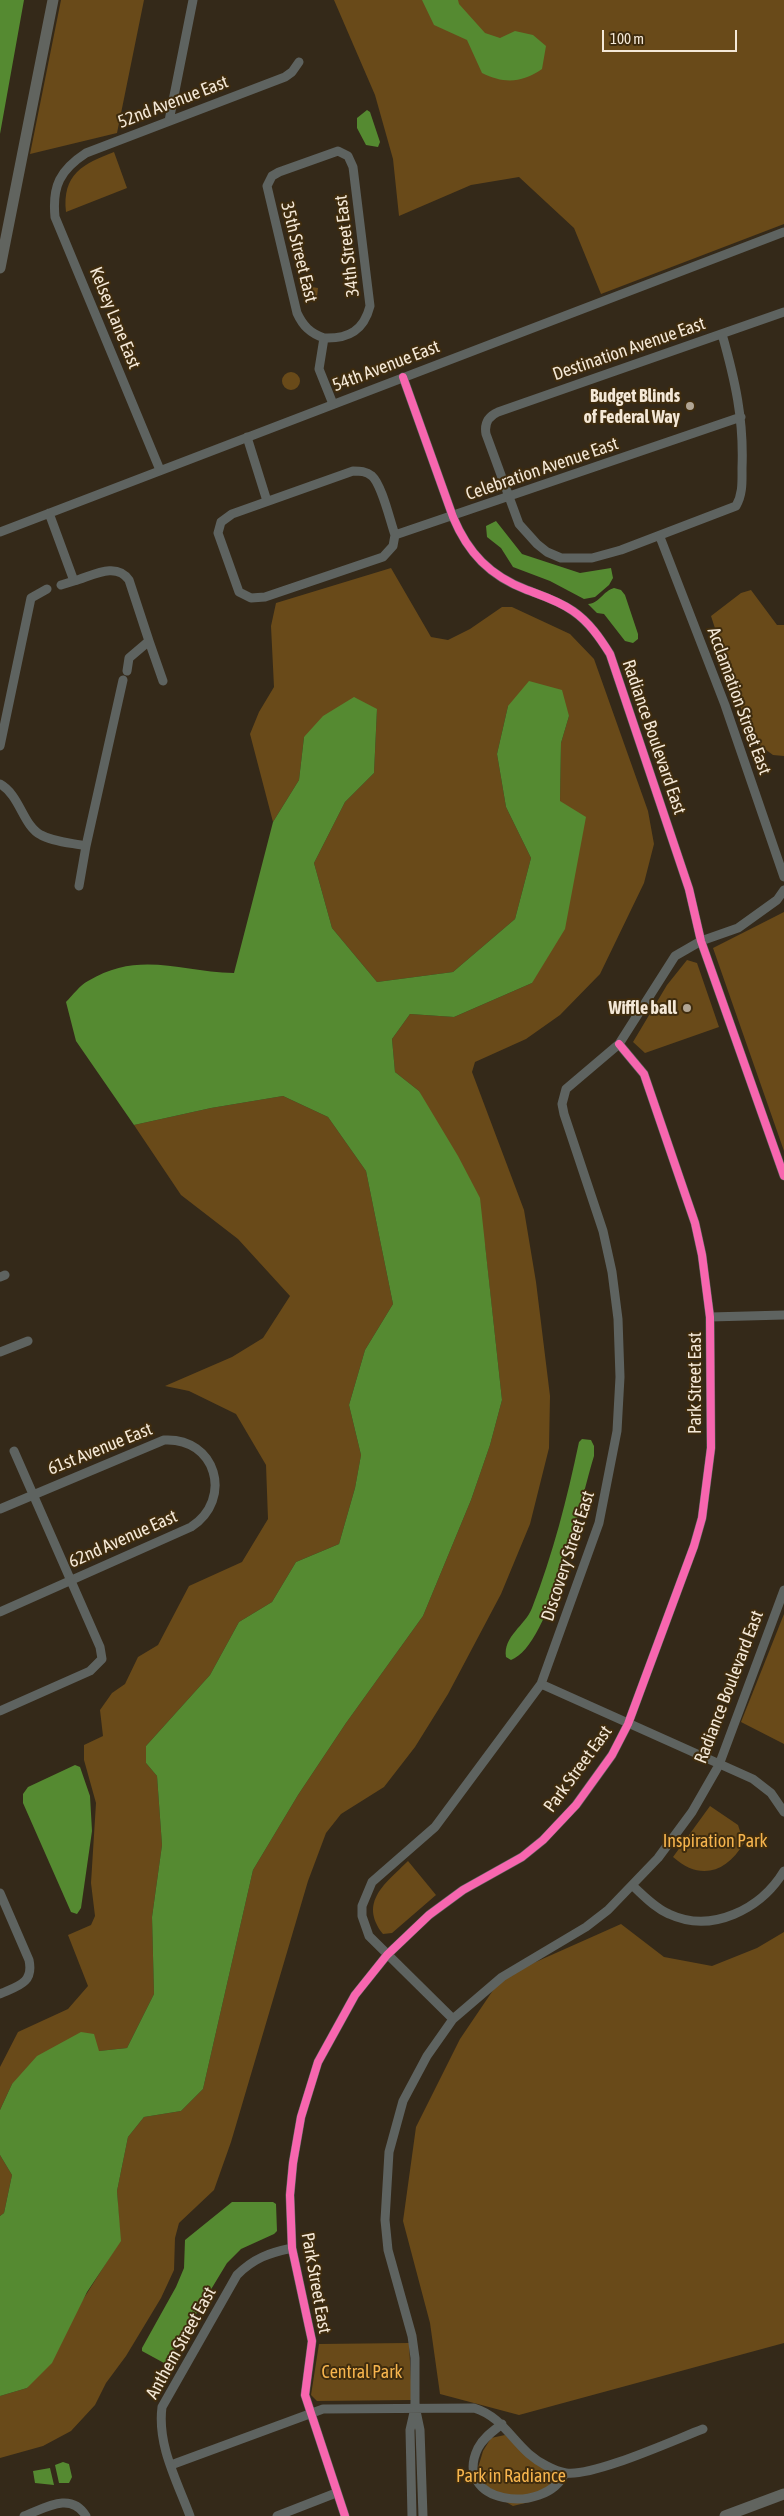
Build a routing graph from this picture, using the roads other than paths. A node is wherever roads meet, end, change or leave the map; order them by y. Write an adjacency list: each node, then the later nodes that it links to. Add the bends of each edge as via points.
1 (53, 0): 8 (street)
2 (193, 0): 4 (street)
3 (299, 62): 4 (street, 52nd Avenue East, via 284,77)
4 (169, 121): 5 (street, 52nd Avenue East, via 86,153 66,167)
5 (61, 177): 16 (street, Kelsey Lane East, via 55,197 55,217)
6 (269, 181): 11 (street, 35th Street East, via 267,193 297,313 306,328); 11 (street, 34th Street East, via 279,172 334,151 344,153 351,161 370,306 365,321 355,332)
7 (784, 232): 12 (street, 54th Avenue East)
8 (0, 268)
9 (784, 312): 10 (street, Destination Avenue East)
10 (722, 334): 14 (street, via 739,396); 17 (street, Destination Avenue East, via 498,412 488,420 486,434)
11 (324, 338): 13 (street, via 319,369)
12 (403, 377): 13 (street, 54th Avenue East); 20 (street, Radiance Boulevard East)
13 (333, 404): 15 (street, 54th Avenue East)
14 (741, 417): 17 (street, Celebration Avenue East); 23 (street, via 744,438 742,494 736,506)
15 (247, 437): 16 (street, 54th Avenue East); 18 (street)
16 (160, 470): 19 (street, 54th Avenue East)
17 (511, 496): 20 (street, Celebration Avenue East); 23 (street, via 519,524 527,535 547,552 561,558 592,558)
18 (267, 501): 22 (street, via 353,471 366,472 376,482); 22 (street, via 232,514 221,522 218,533 235,586 251,598 265,597 383,556 393,546)
19 (50, 513): 21 (street, 54th Avenue East); 24 (street)
20 (453, 517): 22 (street, Celebration Avenue East); 35 (street, Radiance Boulevard East, via 462,537 486,568 505,582 554,600 573,611 600,638 610,654 689,889)
21 (0, 532)
22 (395, 535)
23 (660, 537): 32 (street, Acclamation Street East, via 725,705)
24 (74, 581): 25 (street); 27 (street, via 116,569 124,572)
25 (61, 585)
26 (47, 589): 29 (street, via 31,598)
27 (149, 641): 28 (street); 31 (street, via 129,658)
28 (163, 681)
29 (0, 746)
30 (0, 784): 31 (street, via 11,792 41,835)
31 (86, 846): 33 (street)
32 (784, 878)
33 (80, 886)
34 (784, 890): 35 (street, via 777,900 738,928)
35 (702, 941): 36 (street, via 675,956); 37 (street, Radiance Boulevard East)
36 (619, 1044): 39 (street, Park Street East, via 644,1074 695,1223); 49 (street, Discovery Street East, via 566,1089 563,1096 564,1114 603,1231 612,1272 620,1377 617,1431 599,1523)
37 (784, 1176)
38 (784, 1314): 39 (street)
39 (710, 1317): 51 (street, Park Street East, via 711,1448 702,1518)
40 (28, 1342): 41 (street)
41 (0, 1352)
42 (14, 1451): 44 (street)
43 (209, 1462): 44 (street, 61st Avenue East, via 203,1453 188,1444 164,1440); 46 (street, 62nd Avenue East, via 215,1481 214,1499 200,1521)
44 (32, 1495): 45 (street, 61st Avenue East); 46 (street)
45 (0, 1510)
46 (70, 1581): 48 (street, 62nd Avenue East); 50 (street, via 100,1647 100,1664)
47 (784, 1590): 52 (street, Radiance Boulevard East)
48 (0, 1612)
49 (541, 1684): 51 (street); 57 (street, Discovery Street East, via 435,1827 372,1882 362,1906 362,1916 369,1936)
50 (0, 1712)
51 (628, 1724): 52 (street); 57 (street, Park Street East, via 612,1755 576,1805 543,1840 522,1857 442,1905)
52 (719, 1765): 53 (street, via 762,1785); 55 (street, Radiance Boulevard East, via 692,1812)
53 (784, 1812)
54 (784, 1871): 55 (street, via 765,1896 752,1905 722,1919 708,1921 670,1915)
55 (633, 1886): 59 (street, Radiance Boulevard East, via 586,1928 502,1977)
56 (0, 1893): 58 (street, via 31,1970 28,1980)
57 (387, 1955): 59 (street); 60 (street, Park Street East, via 355,1995 318,2062 301,2117 293,2162 290,2195)
58 (0, 1994)
59 (453, 2018): 61 (street, Radiance Boulevard East, via 427,2056 403,2101 389,2152 385,2187 384,2220 388,2250 414,2348)
60 (292, 2248): 62 (street, Park Street East, via 312,2341 305,2396); 65 (street, Anthem Street East, via 254,2259 237,2275 169,2391 160,2421 163,2445)
61 (415, 2408): 62 (street, via 338,2407); 63 (street, via 474,2408); 76 (street, Radiance Boulevard East, via 410,2430); 77 (street, Radiance Boulevard East, via 420,2430)
62 (309, 2413): 65 (street); 67 (street, Park Street East)
63 (502, 2424): 66 (street, via 536,2459); 70 (street, via 486,2437 474,2461 480,2489)
64 (703, 2429): 66 (street, via 595,2470)
65 (171, 2465): 73 (street, Anthem Street East)
66 (565, 2473): 69 (street)
67 (336, 2493): 74 (street); 75 (street, Park Street East)
68 (784, 2494): 78 (street)
69 (555, 2497)
70 (496, 2505)
71 (24, 2516): 72 (street, via 61,2502 72,2504)
72 (86, 2516)
73 (190, 2516)
74 (277, 2516)
75 (345, 2516)
76 (412, 2516)
77 (423, 2516)
78 (725, 2516)

